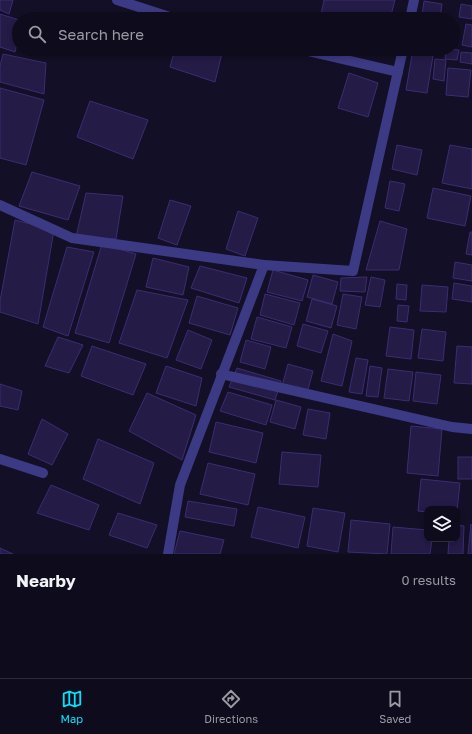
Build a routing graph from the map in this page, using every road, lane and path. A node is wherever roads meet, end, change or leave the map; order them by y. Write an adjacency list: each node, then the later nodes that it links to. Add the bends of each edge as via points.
1 (117, 0): 3 (street)
2 (414, 0): 4 (street)
3 (154, 12)
4 (411, 12)
5 (329, 56): 7 (street)
6 (401, 56): 7 (street)
7 (398, 72): 9 (street, via 354,271)
8 (0, 205): 9 (street, via 72,238)
9 (264, 265): 10 (street)
10 (221, 374): 11 (street, via 452,427); 14 (street, via 180,485)
11 (472, 429)
12 (0, 459): 13 (street)
13 (43, 473)
14 (168, 554)

